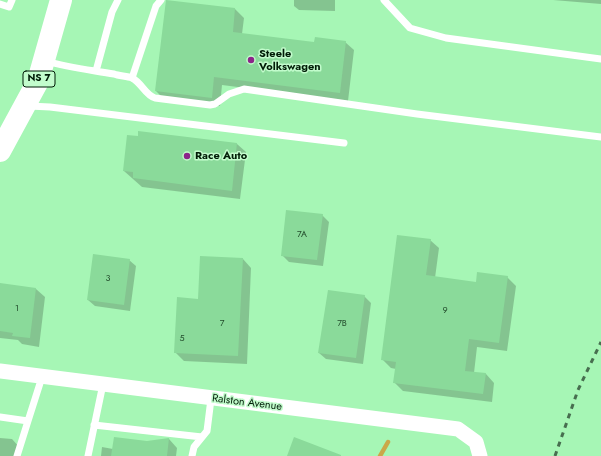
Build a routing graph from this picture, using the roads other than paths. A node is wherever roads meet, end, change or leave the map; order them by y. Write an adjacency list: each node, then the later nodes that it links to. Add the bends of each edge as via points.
1 (12, 0): 6 (lane, via 9,7)
2 (61, 0): 8 (main road, NS 7)
3 (118, 0): 9 (lane, via 112,12)
4 (161, 0): 10 (lane, via 156,6)
5 (384, 0): 7 (lane, via 410,28 446,38)
6 (0, 4)
7 (601, 58)
8 (44, 61): 9 (lane); 11 (main road, NS 7, via 38,81)
9 (96, 71): 10 (lane)
10 (132, 78): 12 (lane, via 150,97 210,105 229,94 244,90)
11 (25, 106): 13 (lane, via 50,106); 14 (main road, NS 7)
12 (601, 137)
13 (344, 143)
14 (0, 151)
15 (0, 371): 16 (street, Ralston Avenue)
16 (42, 377): 17 (street, Ralston Avenue); 20 (lane)
17 (103, 384): 18 (street, Ralston Avenue); 21 (lane)
18 (211, 398): 22 (lane, via 208,431); 26 (street, Ralston Avenue, via 458,429 476,442)
19 (0, 417): 20 (lane)
20 (28, 422): 23 (lane)
21 (94, 425): 22 (lane); 24 (lane)
22 (202, 437): 25 (lane, via 194,446)
23 (17, 456)
24 (88, 456)
25 (192, 456)
26 (480, 456)

